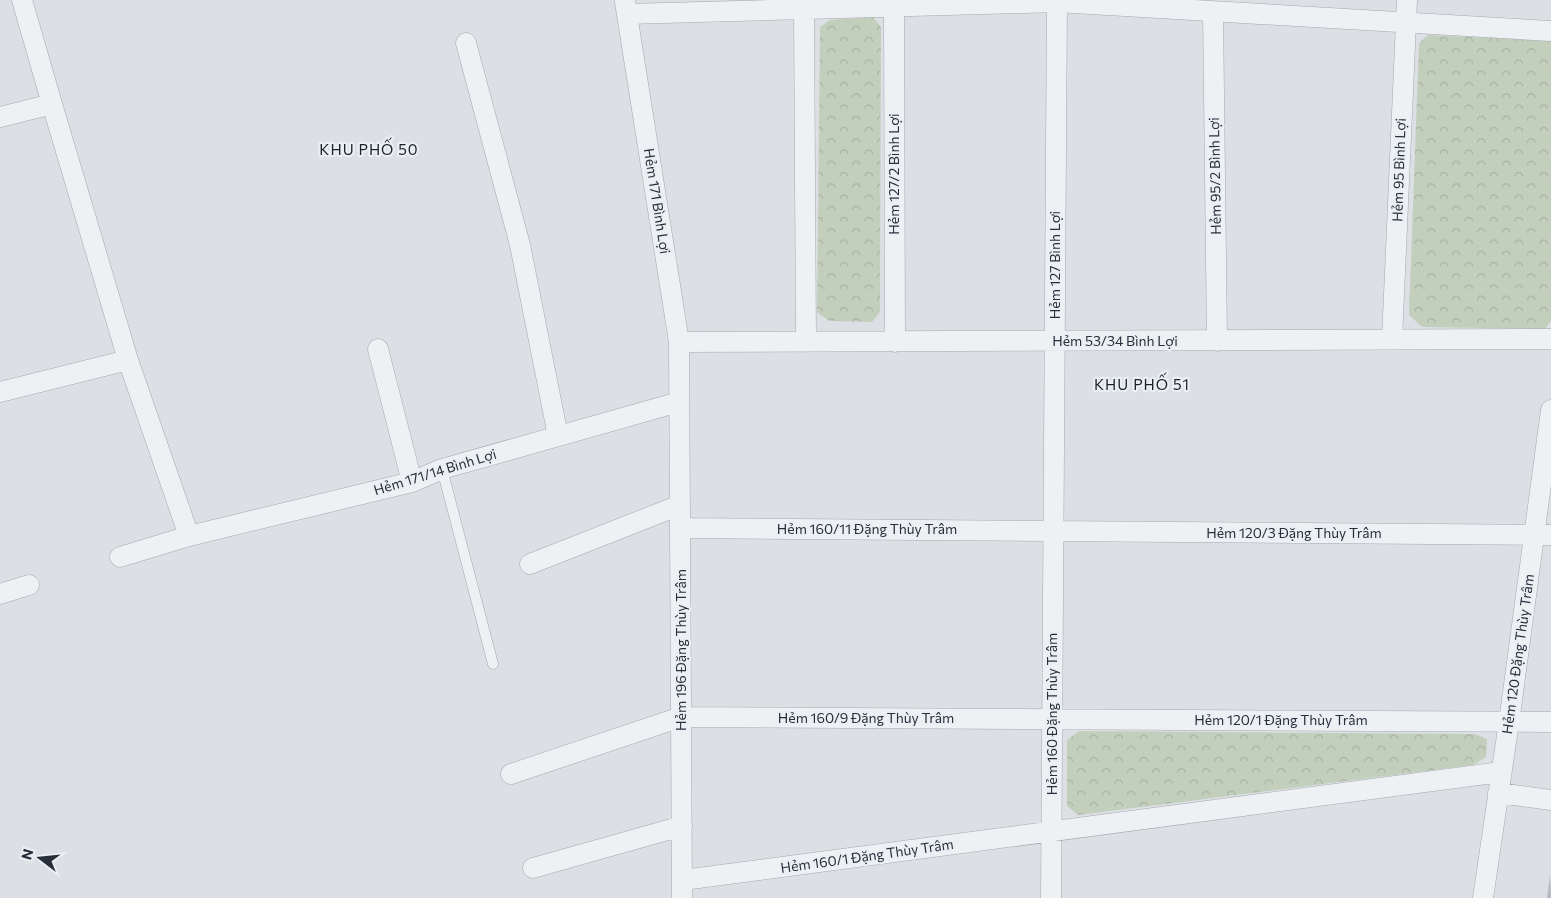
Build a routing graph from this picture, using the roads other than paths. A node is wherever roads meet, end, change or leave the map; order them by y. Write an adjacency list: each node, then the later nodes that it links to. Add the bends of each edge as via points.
1 (22, 0): 11 (street)
2 (1407, 0): 8 (street, Hẻm 95 Bình Lợi)
3 (1057, 1): 5 (street); 7 (street); 19 (street, Hẻm 127 Bình Lợi)
4 (626, 7): 6 (street); 16 (street, Hẻm 171 Bình Lợi)
5 (894, 7): 6 (street); 18 (street, Hẻm 127/2 Bình Lợi)
6 (804, 9): 17 (street)
7 (1213, 12): 8 (street); 14 (street, Hẻm 95/2 Bình Lợi)
8 (1406, 23): 9 (street); 15 (street, Hẻm 95 Bình Lợi)
9 (1551, 31)
10 (466, 44): 25 (street, via 520,245)
11 (52, 104): 12 (street); 21 (street)
12 (0, 117)
13 (1551, 339): 15 (street, Hẻm 53/34 Bình Lợi)
14 (1216, 340): 15 (street, Hẻm 53/34 Bình Lợi); 19 (street, Hẻm 53/34 Bình Lợi)
15 (1392, 340)
16 (679, 342): 17 (street, Hẻm 53/34 Bình Lợi); 23 (street, Hẻm 171 Bình Lợi)
17 (806, 342): 18 (street, Hẻm 53/34 Bình Lợi)
18 (895, 342): 19 (street, Hẻm 53/34 Bình Lợi)
19 (1055, 342): 30 (street, Hẻm 127 Bình Lợi)
20 (378, 349): 27 (street)
21 (128, 360): 22 (street); 32 (street)
22 (0, 392)
23 (679, 402): 25 (street, Hẻm 171/14 Bình Lợi); 28 (street, Hẻm 196 Đặng Thùy Trâm)
24 (1551, 410): 31 (street, Hẻm 120 Đặng Thùy Trâm)
25 (558, 436): 26 (street, Hẻm 171/14 Bình Lợi)
26 (442, 469): 27 (street, Hẻm 171/14 Bình Lợi); 37 (lane)
27 (412, 482): 32 (street, Hẻm 171/14 Bình Lợi)
28 (680, 505): 29 (street, Hẻm 196 Đặng Thùy Trâm); 34 (street)
29 (680, 528): 30 (street, Hẻm 160/11 Đặng Thùy Trâm); 38 (street, Hẻm 196 Đặng Thùy Trâm)
30 (1053, 531): 31 (street, Hẻm 120/3 Đặng Thùy Trâm); 39 (street, Hẻm 160 Đặng Thùy Trâm)
31 (1543, 535): 40 (street, Hẻm 120 Đặng Thùy Trâm)
32 (189, 536): 33 (street, Hẻm 171/14 Bình Lợi)
33 (120, 557)
34 (530, 564)
35 (29, 584): 36 (street)
36 (0, 594)
37 (493, 664)
38 (681, 716): 39 (street, Hẻm 160/9 Đặng Thùy Trâm); 43 (street, Hẻm 160/9 Đặng Thùy Trâm); 46 (street, Hẻm 196 Đặng Thùy Trâm)
39 (1052, 719): 40 (street, Hẻm 120/1 Đặng Thùy Trâm); 47 (street, Hẻm 160 Đặng Thùy Trâm)
40 (1509, 722): 41 (street, Hẻm 120/1 Đặng Thùy Trâm); 42 (street, Hẻm 120 Đặng Thùy Trâm)
41 (1551, 722)
42 (1501, 772): 44 (street, Hẻm 120 Đặng Thùy Trâm); 47 (street)
43 (511, 774)
44 (1498, 793): 45 (street); 51 (street, Hẻm 120 Đặng Thùy Trâm)
45 (1551, 800)
46 (682, 826): 48 (street); 49 (street, Hẻm 196 Đặng Thùy Trâm)
47 (1051, 832): 49 (street, Hẻm 160/1 Đặng Thùy Trâm); 50 (street, Hẻm 160 Đặng Thùy Trâm)
48 (533, 868)
49 (682, 889)
50 (1051, 898)
51 (1482, 898)

